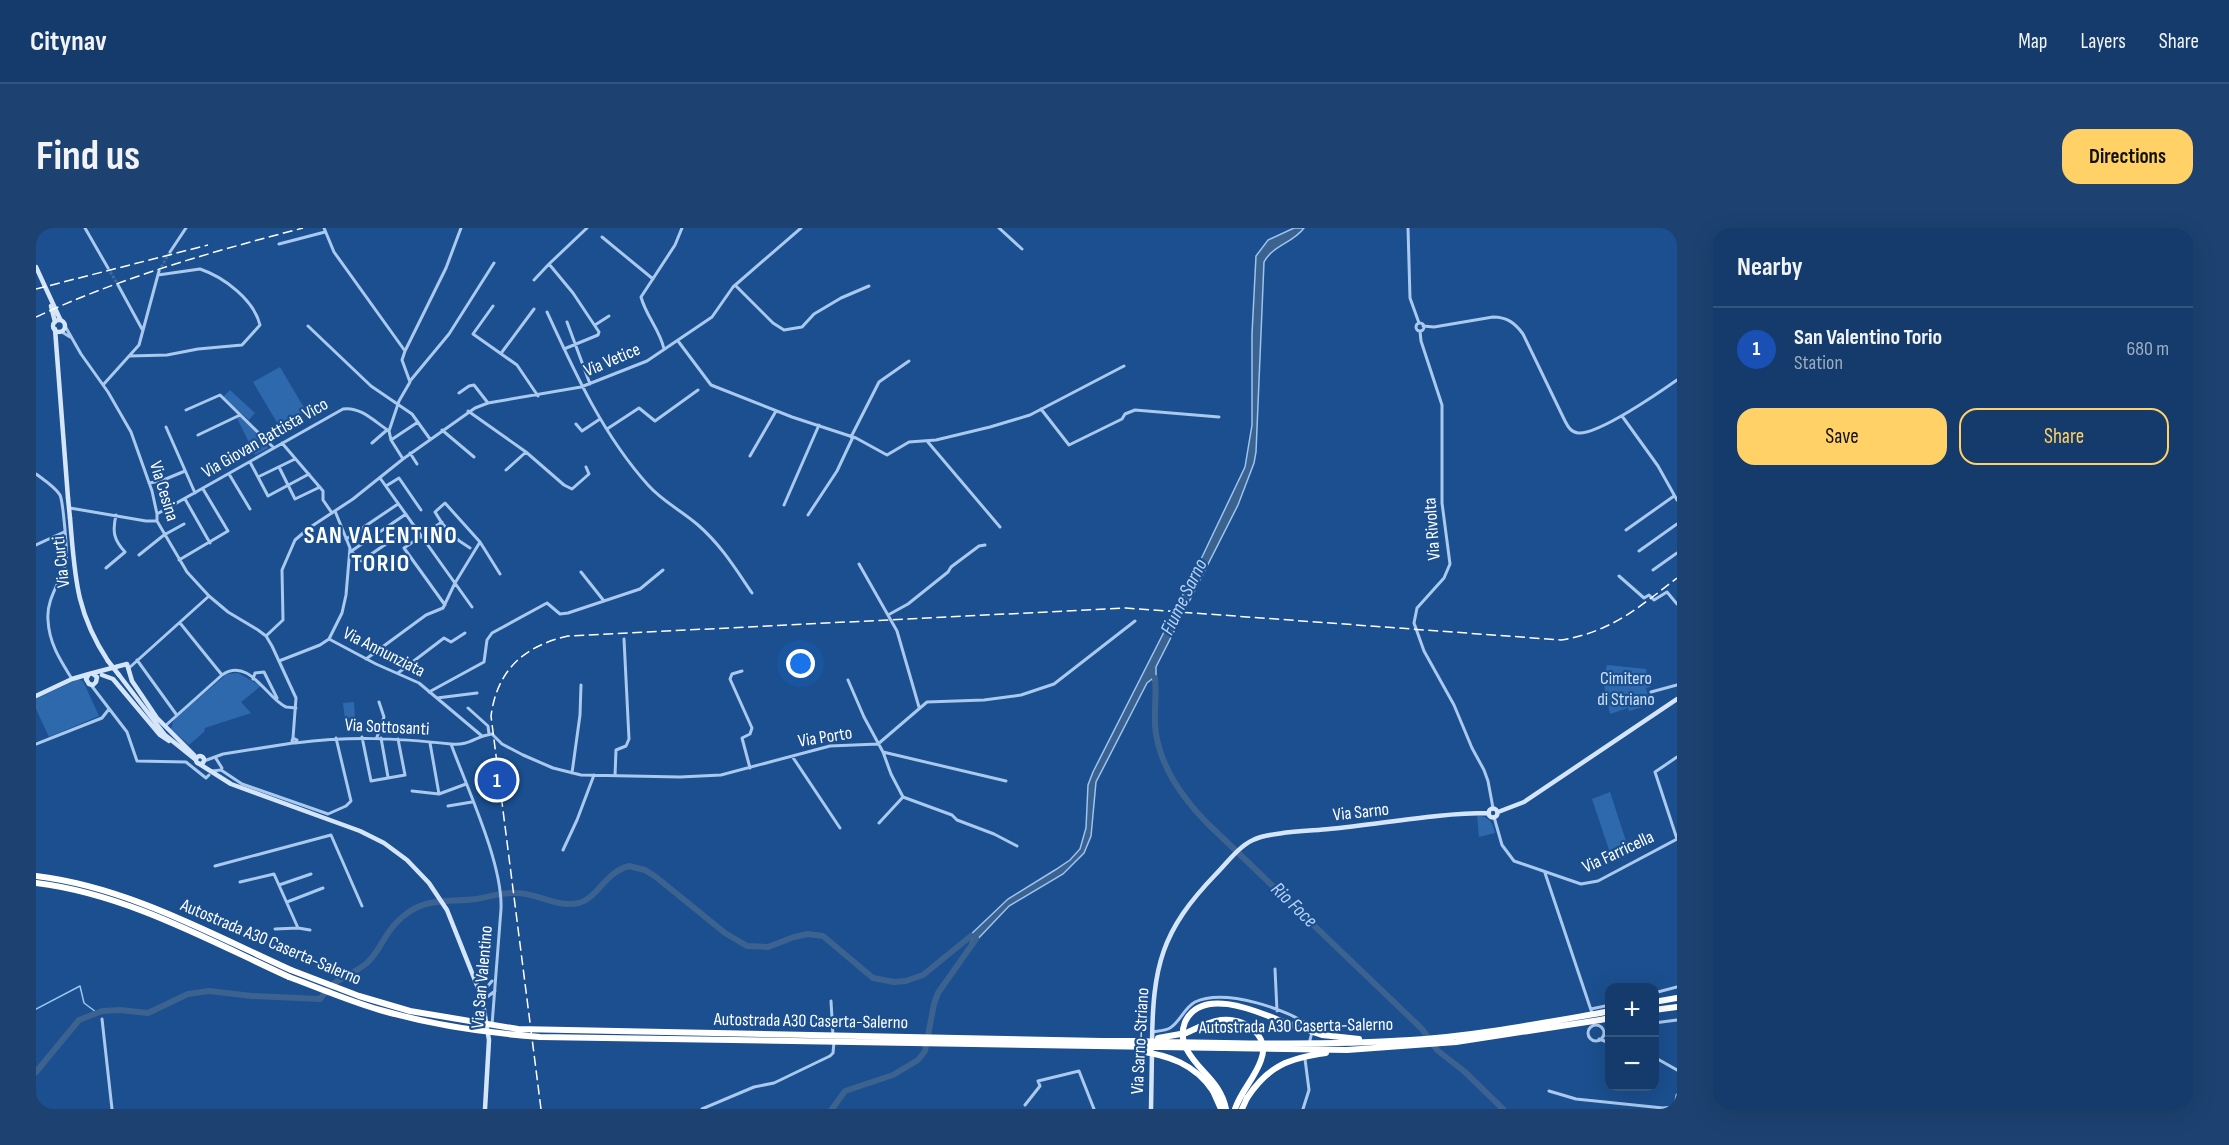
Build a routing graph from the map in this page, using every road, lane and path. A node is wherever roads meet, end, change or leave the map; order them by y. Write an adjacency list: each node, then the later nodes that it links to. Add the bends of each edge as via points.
1 (86, 228): 17 (street)
2 (186, 228): 13 (street)
3 (461, 228): 42 (street)
4 (587, 228): 15 (street)
5 (682, 228): 18 (street)
6 (801, 228): 21 (street, Via Vetice)
7 (999, 228): 12 (street)
8 (1408, 228): 29 (street, via 1410,298)
9 (325, 230): 11 (street); 42 (street, via 334,252)
10 (602, 237): 18 (street)
11 (279, 244)
12 (1022, 249)
13 (170, 252)
14 (494, 263): 48 (street, via 449,334)
15 (549, 264): 19 (street); 30 (street)
16 (36, 267): 27 (main road)
17 (108, 267)
18 (653, 279): 41 (street, via 641,297)
19 (534, 280)
20 (118, 285): 34 (street)
21 (735, 285): 22 (street, via 784,330 802,327 814,314); 38 (street, Via Vetice, via 712,317)
22 (868, 286)
23 (494, 306): 43 (street, via 473,334)
24 (534, 309): 43 (street)
25 (547, 312): 40 (street)
26 (609, 316): 30 (street)
27 (57, 321): 31 (main road); 35 (main road)
28 (567, 322): 39 (street)
29 (1419, 323): 33 (street); 36 (street, via 1416,328)
30 (595, 325): 39 (street, via 598,335)
31 (65, 326): 35 (main road); 37 (street)
32 (308, 326): 56 (street, via 371,386)
33 (1424, 326): 36 (street); 62 (street, via 1493,317 1508,320 1523,334 1572,431 1584,432)
34 (142, 330): 44 (street, via 139,345); 44 (street, via 158,273 200,269 232,287 257,314 260,325 242,345)
35 (59, 331): 37 (street, Via Cesina); 194 (main road, Via Curti, bridge, via 56,341 70,518 84,617 108,661)
36 (1420, 331): 219 (street, Via Rivolta, via 1442,405 1442,503 1450,564 1444,578 1418,608 1414,623 1424,651 1455,705 1484,770)
37 (73, 340): 50 (street, Via Cesina)
38 (678, 341): 41 (street, Via Vetice); 60 (street, via 711,385)
39 (574, 344): 40 (street); 49 (street)
40 (564, 349): 51 (street)
41 (664, 349): 49 (street, Via Vetice, via 647,361)
42 (405, 351): 48 (street, via 402,360)
43 (502, 352): 54 (street, via 517,365)
44 (130, 356): 50 (street)
45 (909, 361): 73 (street, via 879,382)
46 (1124, 366): 57 (street)
47 (1677, 380): 62 (street)
48 (410, 382): 56 (street)
49 (590, 384): 51 (street, Via Vetice)
50 (103, 385): 97 (street, Via Cesina, via 131,432)
51 (581, 387): 54 (street, Via Vetice); 64 (street)
52 (698, 390): 69 (street, via 655,421 639,408)
53 (459, 393): 55 (street, via 474,385)
54 (538, 396): 55 (street, Via Vetice)
55 (488, 403): 59 (street, Via Vetice)
56 (398, 404): 65 (street); 71 (street)
57 (1041, 409): 63 (street, via 1069,445 1135,410); 76 (street, via 990,427)
58 (186, 410): 61 (street, via 220,395)
59 (468, 411): 70 (street, Via Vetice); 80 (street)
60 (776, 411): 67 (street); 82 (street)
61 (240, 414): 72 (street); 79 (street)
62 (1622, 416): 103 (street)
63 (1219, 417)
64 (600, 419): 66 (street, via 582,431); 69 (street)
65 (418, 422): 74 (street); 75 (street)
66 (576, 424)
67 (819, 425): 73 (street); 106 (street)
68 (166, 427): 91 (street)
69 (607, 429): 144 (street, via 648,486 719,544)
70 (442, 430): 74 (street, Via Vetice); 83 (street)
71 (388, 431): 75 (street); 77 (street, Via Giovan Battista Vico, via 350,408); 78 (street)
72 (198, 435)
73 (852, 437): 76 (street, via 887,455 909,442); 114 (street, via 837,471)
74 (430, 439): 81 (street, Via Vetice)
75 (391, 440): 85 (street)
76 (927, 441): 120 (street)
77 (282, 443): 79 (street, Via Giovan Battista Vico); 84 (street)
78 (372, 443)
79 (274, 448): 86 (street, Via Giovan Battista Vico)
80 (526, 452): 89 (street, via 572,489 589,474); 90 (street)
81 (410, 453): 85 (street, Via Vetice); 87 (street)
82 (750, 456)
83 (474, 458)
84 (295, 459): 88 (street); 94 (street)
85 (403, 459): 96 (street, Via Vetice)
86 (250, 462): 93 (street, Via Giovan Battista Vico); 95 (street)
87 (417, 464)
88 (279, 467): 95 (street); 98 (street)
89 (586, 468)
90 (506, 470)
91 (185, 471): 97 (street); 102 (street)
92 (36, 474): 107 (street, via 61,496)
93 (229, 474): 101 (street, Via Giovan Battista Vico); 108 (street)
94 (309, 474): 98 (street); 100 (street)
95 (258, 477): 98 (street, via 268,496)
96 (380, 478): 99 (street); 110 (street, Via Vetice)
97 (149, 483): 111 (street, Via Cesina)
98 (288, 485): 100 (street, via 295,499)
99 (386, 486): 105 (street); 109 (street, via 399,478)
100 (320, 487): 110 (street, via 323,500)
101 (203, 489): 102 (street, Via Giovan Battista Vico); 127 (street, via 228,531)
102 (195, 493): 104 (street, Via Giovan Battista Vico)
103 (1676, 498): 121 (street)
104 (184, 499): 111 (street, Via Giovan Battista Vico); 127 (street)
105 (398, 504): 112 (street); 125 (street)
106 (784, 505)
107 (64, 509): 113 (street, via 73,507); 122 (street)
108 (250, 509)
109 (421, 510)
110 (334, 512): 125 (street); 154 (street, Via Vetice, via 295,540 284,560 283,620)
111 (157, 513): 115 (street, Via Cesina)
112 (406, 514): 119 (street); 131 (street)
113 (116, 515): 115 (street); 137 (street, via 115,540 125,552)
114 (808, 516)
115 (157, 521): 123 (street, Via Cesina)
116 (442, 522): 124 (street); 126 (street, via 435,512 445,503); 130 (street, via 457,541)
117 (183, 524): 123 (street)
118 (1677, 524): 132 (street)
119 (414, 525): 124 (street); 131 (street, via 361,561)
120 (1000, 526)
121 (1626, 530)
122 (64, 532): 128 (street); 167 (street, via 66,561 47,618 51,642)
123 (164, 535): 134 (street); 135 (street, Via Cesina)
124 (422, 537): 143 (street); 148 (street, via 404,548)
125 (346, 539): 131 (street)
126 (480, 542): 141 (street); 143 (street)
127 (210, 543): 135 (street)
128 (36, 545)
129 (985, 545): 150 (street)
130 (470, 548)
131 (350, 551): 155 (street, via 342,613)
132 (1639, 551)
133 (1677, 553): 139 (street)
134 (139, 555)
135 (179, 560): 145 (street, Via Cesina)
136 (859, 564): 150 (street)
137 (106, 568)
138 (663, 570): 146 (street, via 640,588)
139 (1653, 570)
140 (581, 572): 146 (street)
141 (500, 574)
142 (1619, 576): 147 (street, via 1644,598 1649,595 1654,600 1667,592)
143 (454, 584): 148 (street); 149 (street)
144 (752, 593)
145 (209, 597): 152 (street); 154 (street, Via Cesina)
146 (604, 601): 173 (street, via 564,614 547,603 492,633 484,662)
147 (1677, 604)
148 (445, 605): 157 (street)
149 (472, 607)
150 (888, 615): 181 (street, via 899,637)
151 (1135, 621): 181 (street, via 1054,684 1021,694 927,702)
152 (180, 623): 158 (street); 165 (street)
153 (465, 633): 163 (street, via 451,642 444,638)
154 (266, 636): 159 (street)
155 (329, 639): 157 (street, Via Annunziata); 159 (street, via 313,650)
156 (624, 639): 210 (street, via 629,733 628,744 616,750)
157 (366, 659): 163 (street, Via Annunziata)
158 (136, 661): 160 (street); 185 (street)
159 (279, 661): 182 (street, via 294,693)
160 (127, 666): 162 (main road); 186 (main road, via 132,681)
161 (742, 671): 204 (street, via 732,674 730,679 752,728 742,738)
162 (104, 673): 164 (main road); 170 (main road); 194 (main road, via 160,735)
163 (398, 673): 173 (street, Via Annunziata)
164 (91, 674): 166 (main road); 170 (main road); 170 (main road)
165 (222, 675): 168 (street, via 238,670); 185 (street)
166 (80, 676): 167 (main road); 170 (main road)
167 (72, 678): 176 (main road)
168 (254, 679): 179 (street); 179 (street, via 255,673 264,672)
169 (848, 680): 198 (street)
170 (92, 682): 184 (street)
171 (581, 685): 207 (street)
172 (1677, 685): 174 (street)
173 (429, 692): 177 (street, Via Annunziata)
174 (1651, 692)
175 (477, 693): 177 (street)
176 (36, 696)
177 (437, 698): 188 (street, Via Annunziata)
178 (1677, 699): 219 (main road, Via Sarno, via 1524,801)
179 (278, 700): 182 (street, via 284,706)
180 (379, 702): 190 (street, via 384,717)
181 (919, 707): 198 (street, Via Porto)
182 (296, 708): 193 (street)
183 (468, 708): 187 (street, Via Porto, via 488,726)
184 (109, 710): 196 (street, via 102,718); 208 (street, via 127,732 137,760 186,762 206,778)
185 (176, 714): 186 (street)
186 (165, 726): 203 (main road)
187 (491, 734): 188 (street); 207 (street, Via Porto, via 523,755)
188 (482, 736): 197 (street, via 465,745)
189 (362, 737): 190 (street, Via Sottosanti); 191 (street, Via Sottosanti); 211 (street, via 371,781)
190 (379, 737): 192 (street, Via Sottosanti); 211 (street)
191 (336, 738): 193 (street, Via Sottosanti); 205 (street, via 351,801 328,814 242,784)
192 (398, 739): 195 (street, Via Sottosanti); 211 (street, via 405,775)
193 (294, 740): 201 (street, Via Sottosanti)
194 (172, 742): 203 (main road, Via Curti)
195 (430, 742): 197 (street, Via Sottosanti); 215 (street)
196 (36, 744)
197 (451, 744): 213 (street, Via Sottosanti)
198 (878, 744): 199 (street); 200 (street, Via Porto, via 830,746)
199 (883, 752): 212 (street); 216 (street)
200 (792, 756): 204 (street, Via Porto); 222 (street)
201 (213, 757): 203 (street, Via Sottosanti); 205 (street)
202 (1677, 757): 223 (street, via 1655,772)
203 (199, 758): 247 (main road, Via San Valentino, via 206,770 231,784 360,831 407,860 434,888 447,910)
204 (750, 768): 210 (street, Via Porto, via 721,775)
205 (221, 770): 206 (street)
206 (212, 771)
207 (572, 773): 209 (street, Via Porto)
208 (209, 775)
209 (594, 775): 210 (street, Via Porto); 226 (street)
210 (615, 776)
211 (388, 778)
212 (1006, 781)
213 (466, 784): 215 (street); 217 (street, Via Sottosanti)
214 (412, 791): 215 (street)
215 (439, 794)
216 (903, 797): 221 (street); 224 (street)
217 (472, 802): 218 (street); 235 (street, Via Sottosanti, via 488,845)
218 (448, 806)
219 (1493, 811): 220 (main road); 225 (main road, Via Sarno, via 1263,837)
220 (1494, 817): 228 (street, Via Farricella, via 1509,856)
221 (879, 823)
222 (840, 828)
223 (1677, 839): 228 (street, Via Farricella, via 1588,884)
224 (1017, 846)
225 (1240, 849): 265 (main road, Via Sarno-Striano, via 1185,908 1165,942 1156,979)
226 (563, 850)
227 (214, 866): 237 (street, via 331,835)
228 (1545, 873): 253 (street)
229 (311, 874): 233 (street)
230 (36, 876): 242 (highway, Autostrada A30 Caserta-Salerno, via 118,894)
231 (240, 882): 233 (street, via 274,874)
232 (36, 883): 242 (highway, Autostrada A30 Caserta-Salerno, via 97,895 135,908)
233 (279, 885): 236 (street)
234 (323, 888): 236 (street)
235 (501, 899): 245 (street, Via San Valentino)
236 (287, 902): 238 (street)
237 (362, 906)
238 (298, 928): 239 (street); 240 (street)
239 (275, 929)
240 (310, 930)
241 (1275, 969): 255 (street)
242 (290, 973): 267 (highway, Autostrada A30 Caserta-Salerno, bridge, via 410,1011 518,1029); 270 (highway, Autostrada A30 Caserta-Salerno, bridge, via 380,1010 454,1027 519,1036)
243 (492, 981): 247 (street)
244 (1677, 987): 246 (street)
245 (495, 991): 247 (street, via 487,997); 272 (street, Via San Valentino)
246 (1659, 992)
247 (481, 994): 272 (main road, Via San Valentino)
248 (1677, 998): 250 (highway)
249 (831, 1001): 280 (street, via 834,1049 830,1056 774,1083 754,1087)
250 (1659, 1001)
251 (1605, 1006): 253 (street)
252 (1677, 1006): 254 (highway)
253 (1591, 1009): 262 (street)
254 (1659, 1009)
255 (1277, 1011): 265 (street, via 1236,998 1212,997 1194,1003 1168,1029); 287 (street, via 1313,1029 1305,1059 1309,1094)
256 (1605, 1014): 257 (highway, Autostrada A30 Caserta-Salerno)
257 (1600, 1016): 258 (highway, Autostrada A30 Caserta-Salerno); 268 (highway, Autostrada A30 Caserta-Salerno, bridge); 271 (highway, Autostrada A30 Caserta-Salerno, bridge, via 1460,1042)
258 (1605, 1017)
259 (102, 1019): 278 (street)
260 (1677, 1020): 261 (street)
261 (1659, 1022)
262 (1594, 1026): 263 (street); 266 (street, via 1589,1029 1589,1036)
263 (1602, 1029): 264 (street); 266 (street)
264 (1605, 1029)
265 (1152, 1032): 282 (main road, Via Sarno-Striano)
266 (1599, 1039): 269 (street)
267 (1132, 1041): 268 (highway, Autostrada A30 Caserta-Salerno, bridge, via 1288,1045); 285 (highway, bridge, via 1186,1033 1229,1019 1244,1023 1257,1033 1263,1054)
268 (1381, 1041): 284 (highway, bridge, via 1323,1035 1249,1008 1203,1006 1190,1015 1183,1030 1184,1045 1215,1083)
269 (1605, 1041)
270 (1101, 1047): 271 (highway, Autostrada A30 Caserta-Salerno, bridge); 283 (highway, bridge, via 1173,1058 1195,1070 1213,1091)
271 (1347, 1050): 286 (highway, bridge, via 1281,1064 1263,1076)
272 (489, 1057): 279 (main road, Via San Valentino)
273 (1659, 1060): 274 (street)
274 (1677, 1070)
275 (1549, 1091): 276 (street, via 1576,1099 1663,1108 1675,1107)
276 (1677, 1095)
277 (1025, 1105): 281 (street, via 1040,1086 1038,1081 1079,1071)
278 (112, 1109)
279 (485, 1109)
280 (702, 1109)
281 (1094, 1109)
282 (1151, 1109)
283 (1221, 1109)
284 (1226, 1109)
285 (1235, 1109)
286 (1242, 1109)
287 (1303, 1109)

